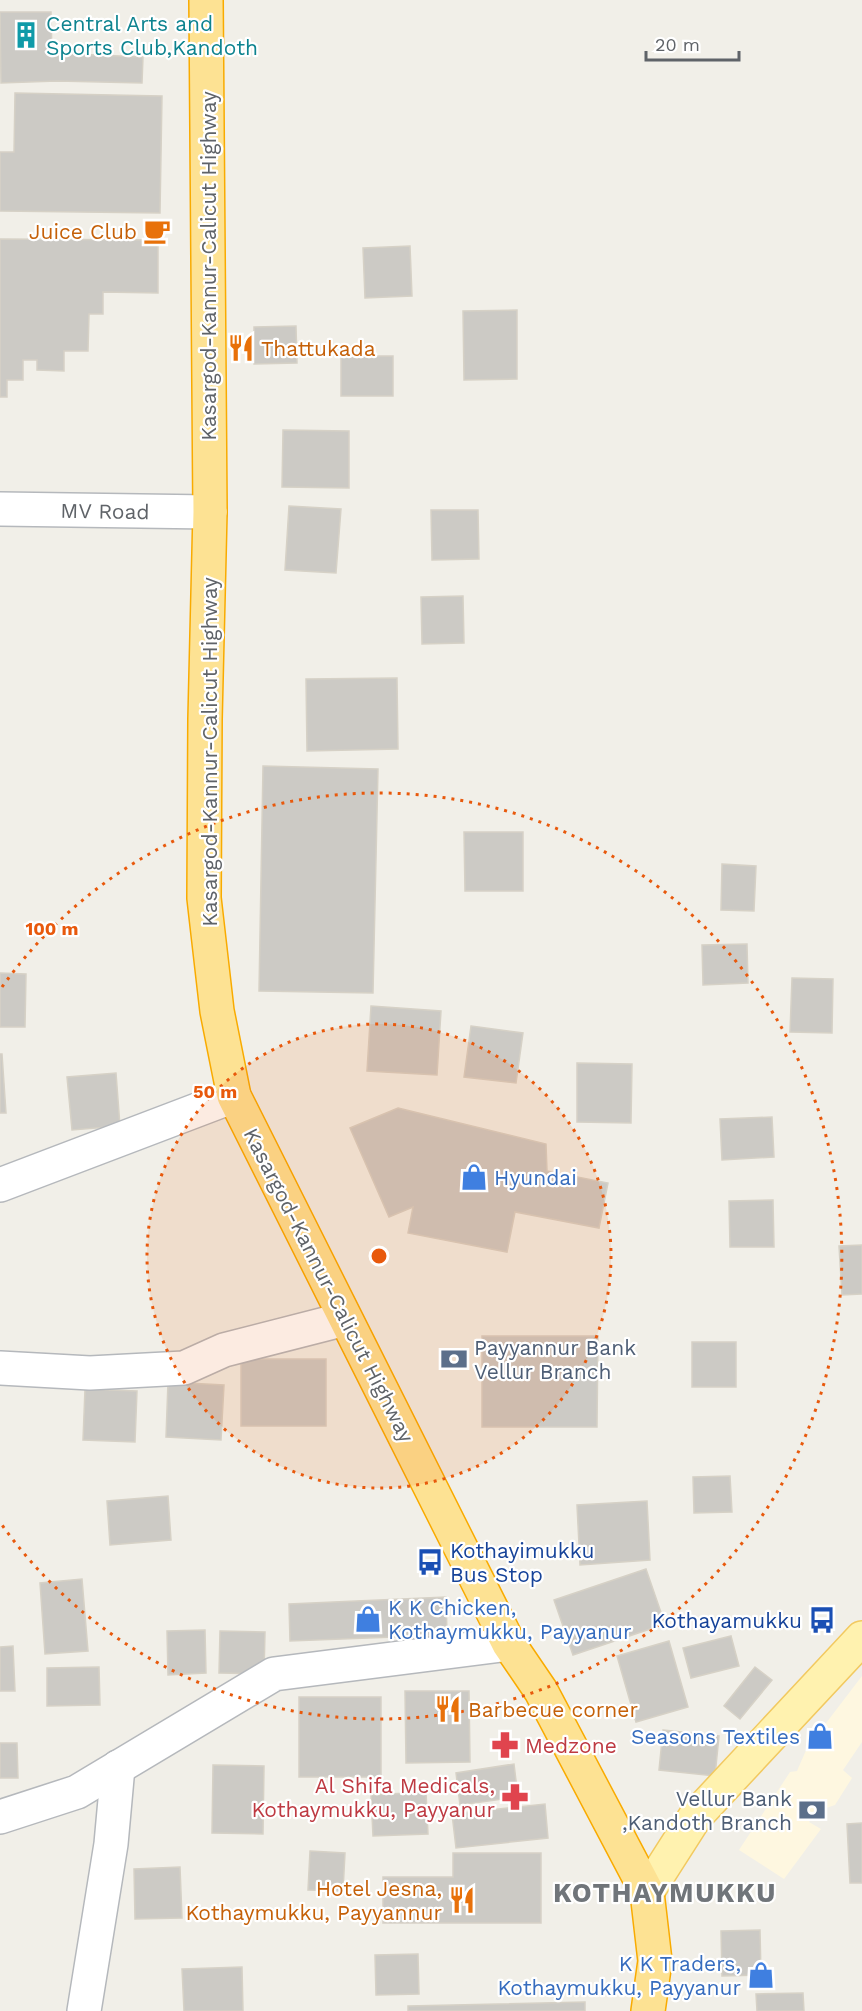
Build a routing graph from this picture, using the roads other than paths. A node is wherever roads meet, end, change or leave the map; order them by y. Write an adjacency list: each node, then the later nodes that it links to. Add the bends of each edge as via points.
1 (206, 0): 3 (highway, Kasargod-Kannur-Calicut Highway)
2 (0, 509): 3 (street, MV Road)
3 (210, 512): 4 (highway, Kasargod-Kannur-Calicut Highway, via 204,898 217,1011)
4 (234, 1096): 5 (street); 6 (highway, Kasargod-Kannur-Calicut Highway)
5 (0, 1185)
6 (345, 1319): 7 (street, via 224,1350 184,1368 90,1373); 9 (highway, Kasargod-Kannur-Calicut Highway)
7 (0, 1368)
8 (862, 1638): 12 (main road, via 695,1817)
9 (509, 1644): 10 (street, via 274,1674); 12 (highway, Kasargod-Kannur-Calicut Highway, via 541,1691)
10 (118, 1767): 11 (street, via 77,1792); 13 (street, via 111,1844)
11 (0, 1817)
12 (647, 1892): 14 (highway, Kasargod-Kannur-Calicut Highway, via 655,1961)
13 (84, 2011)
14 (648, 2011)

